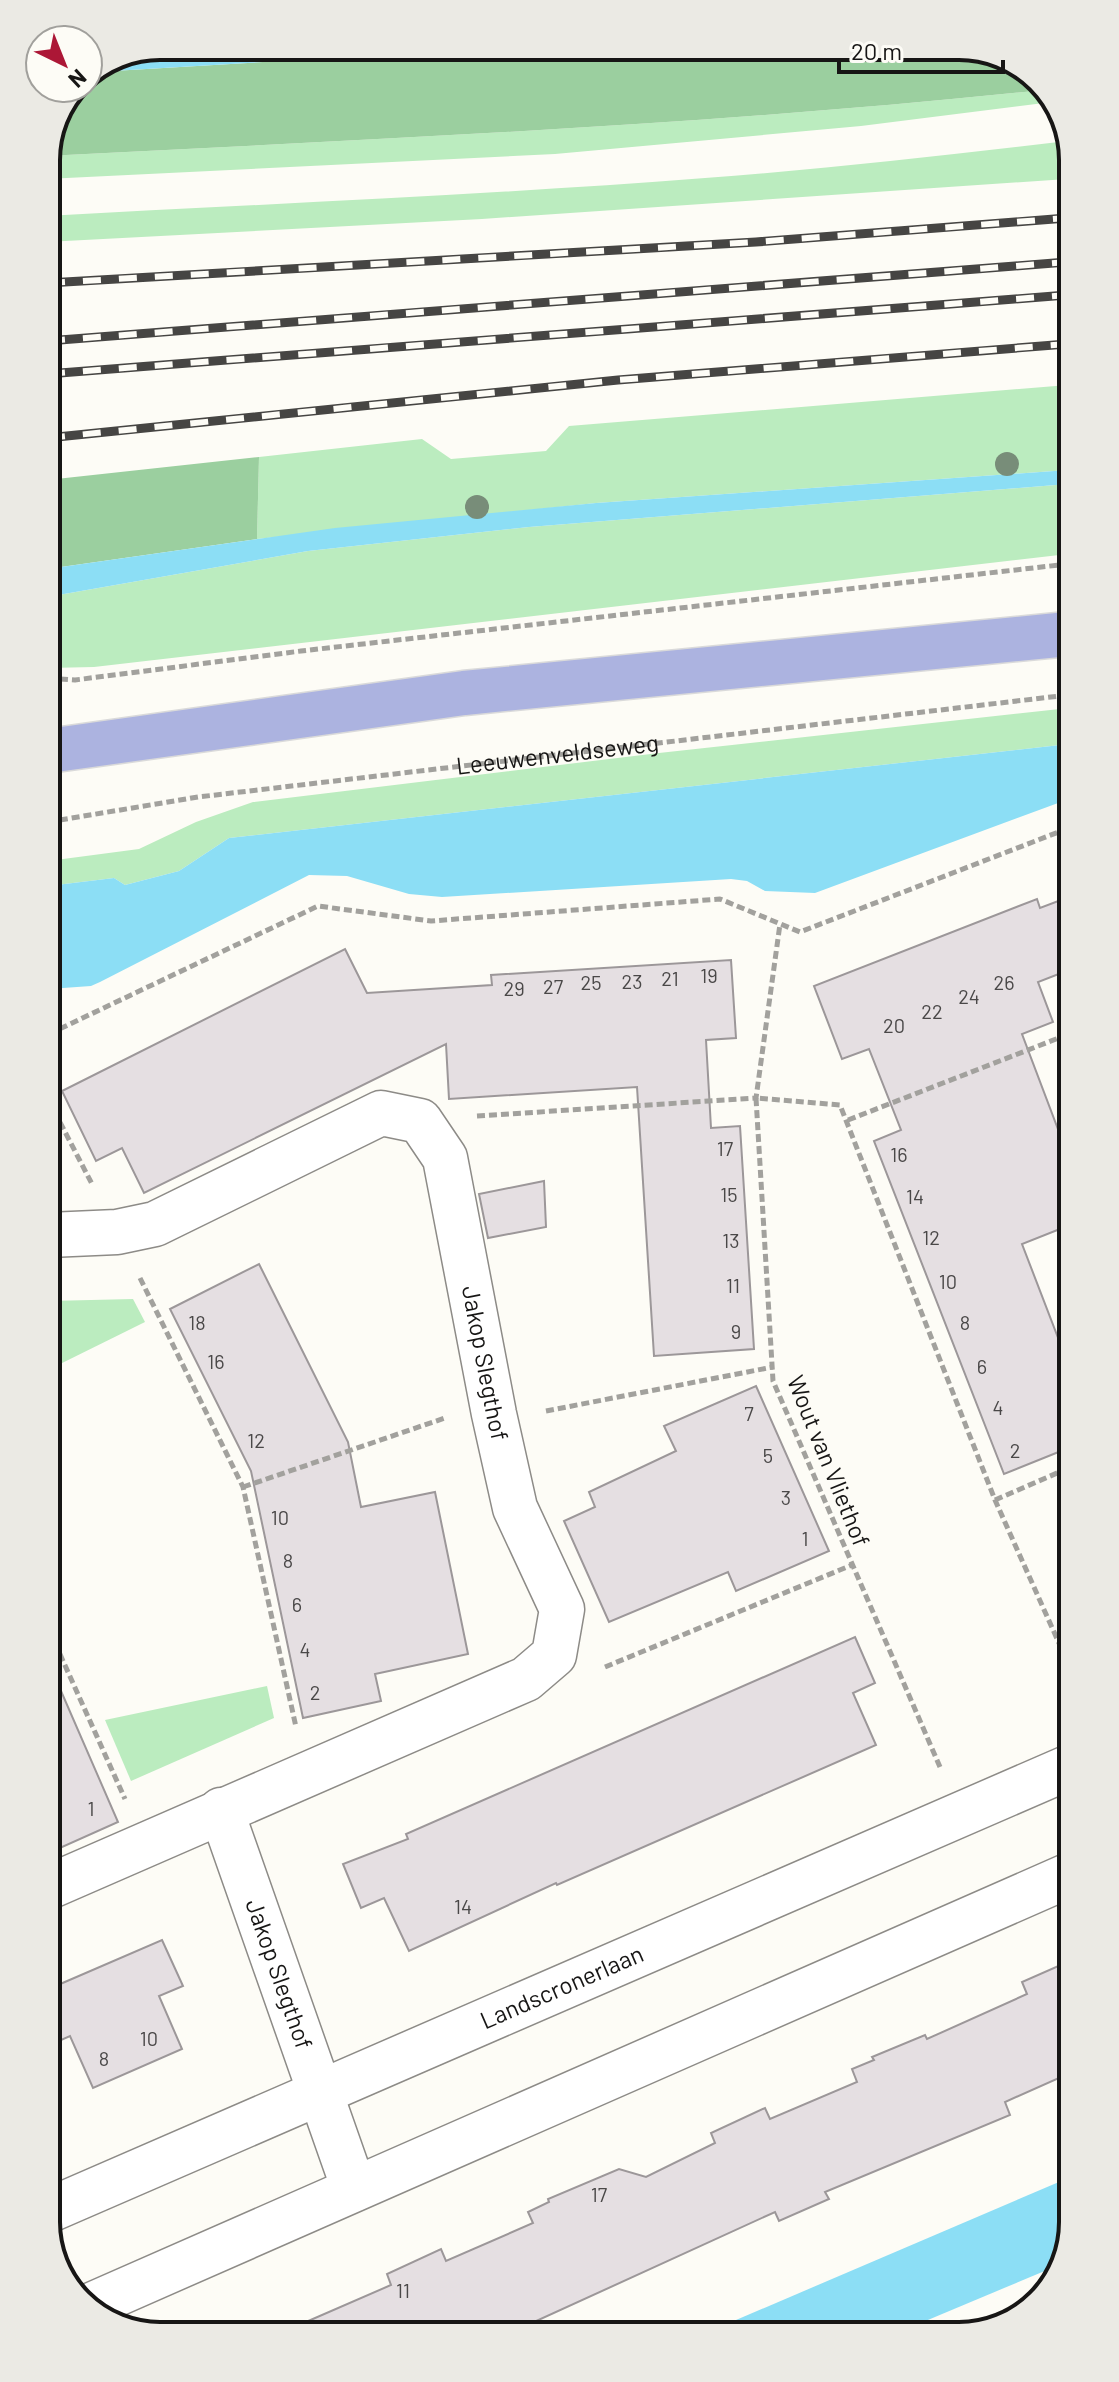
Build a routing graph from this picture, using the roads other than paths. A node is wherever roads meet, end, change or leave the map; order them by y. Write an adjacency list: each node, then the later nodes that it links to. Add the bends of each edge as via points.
1 (1059, 635): 2 (main road, via 464,693)
2 (60, 749)
3 (60, 1235): 5 (street, Jakop Slegthof, via 155,1224 381,1113 420,1121 445,1158 515,1508 562,1609 554,1655 526,1679)
4 (1059, 1772): 8 (street, Landscronerlaan)
5 (221, 1810): 7 (street); 8 (street, Jakop Slegthof)
6 (1059, 1880): 9 (street)
7 (60, 1882)
8 (322, 2094): 9 (street, Jakop Slegthof); 10 (street, Landscronerlaan)
9 (354, 2189): 11 (street)
10 (60, 2206)
11 (100, 2301)

